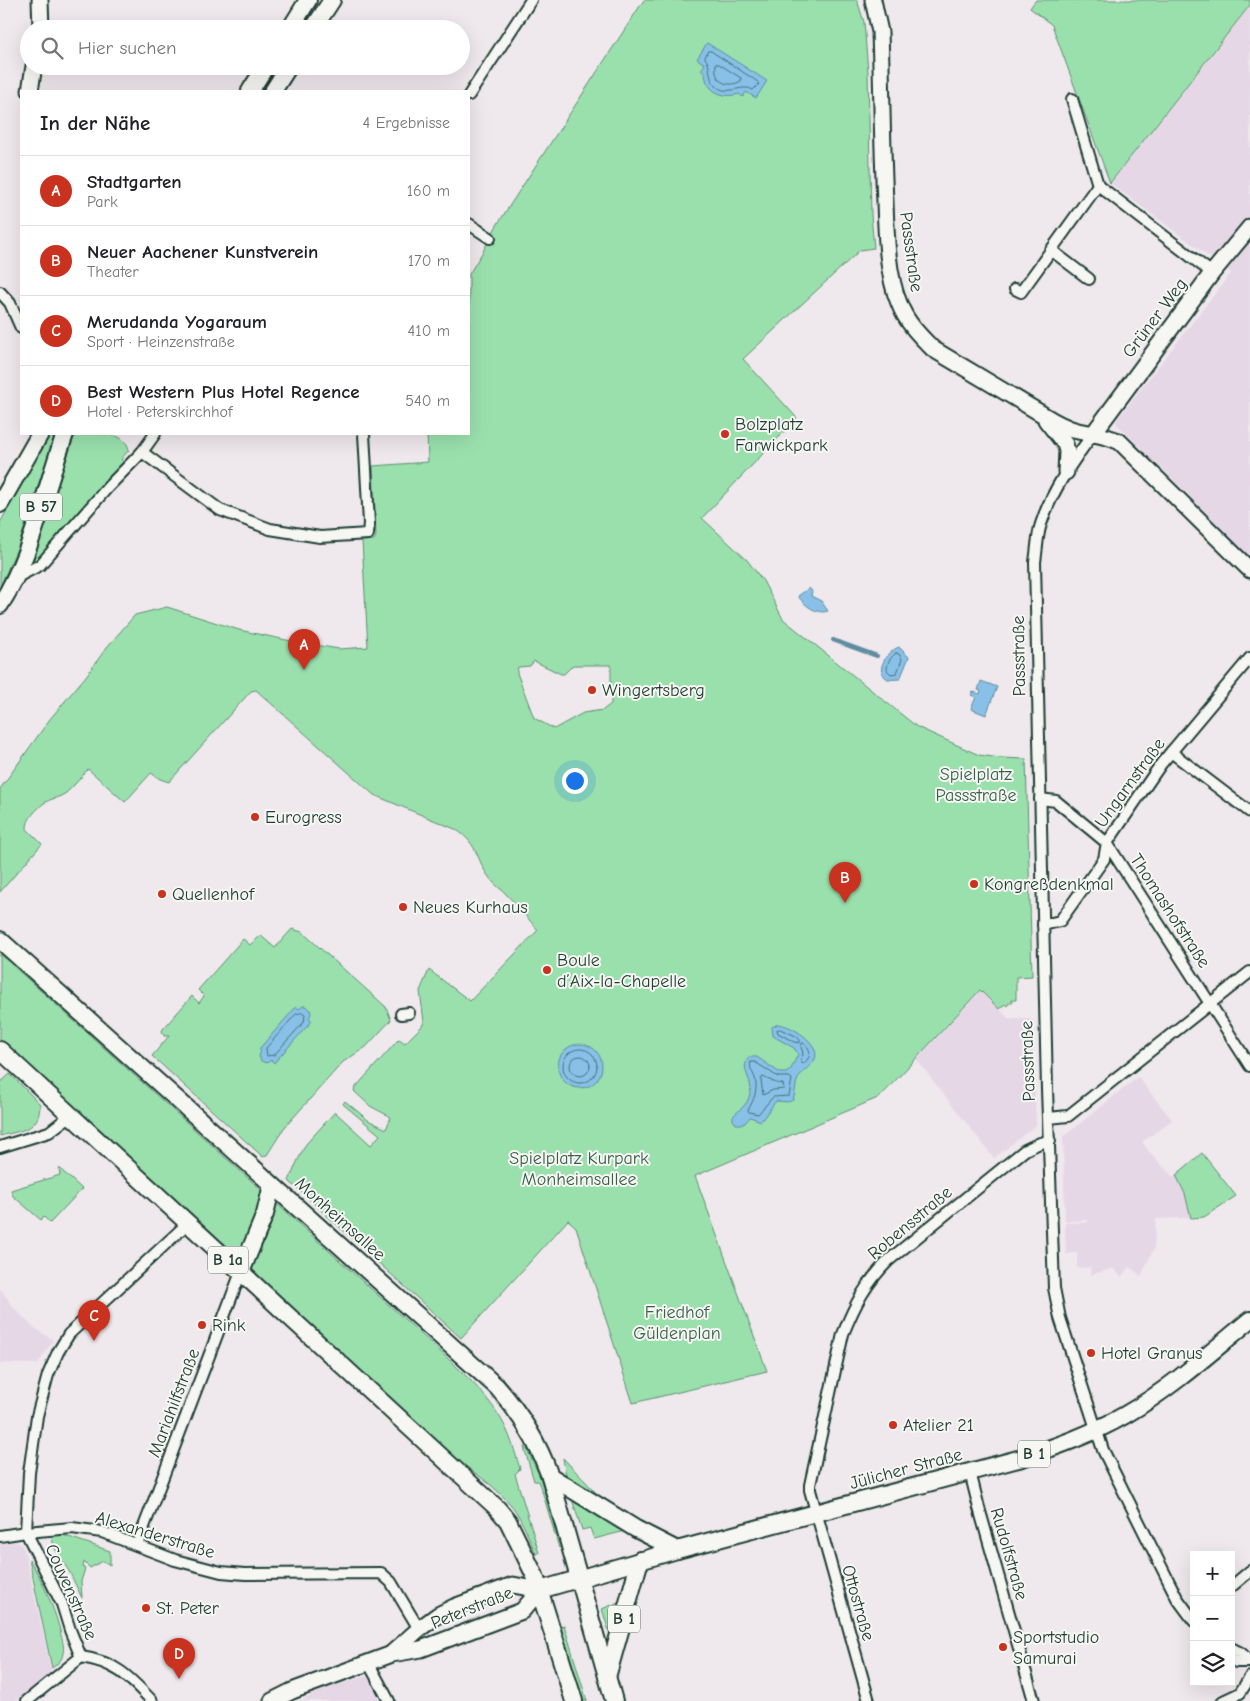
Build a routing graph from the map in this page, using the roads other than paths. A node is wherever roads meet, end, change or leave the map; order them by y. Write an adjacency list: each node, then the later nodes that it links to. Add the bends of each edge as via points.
1 (40, 0): 6 (street)
2 (308, 0): 7 (main road)
3 (332, 0): 8 (main road)
4 (530, 0): 15 (street)
5 (873, 0): 27 (street, Passstraße, via 880,32 886,234 898,302 906,320 933,349)
6 (40, 20)
7 (296, 20)
8 (319, 20)
9 (33, 75): 12 (street)
10 (261, 75): 13 (main road)
11 (283, 75): 14 (main road)
12 (30, 90)
13 (252, 90)
14 (274, 90)
15 (470, 93)
16 (1072, 99): 17 (street)
17 (1098, 185): 21 (street); 22 (street)
18 (470, 225): 20 (street)
19 (1250, 227): 22 (street, Grüner Weg)
20 (490, 238)
21 (1051, 250): 23 (street); 24 (street, via 1022,292)
22 (1212, 273): 28 (street, Grüner Weg)
23 (1089, 279)
24 (1015, 289)
25 (0, 292): 26 (street, via 10,303)
26 (20, 326)
27 (1042, 414): 28 (street, Passstraße, via 1060,425); 34 (street, via 1065,444)
28 (1093, 434): 34 (street, Passstraße); 36 (street, via 1120,442)
29 (39, 435): 35 (main road, B 57)
30 (65, 435): 37 (main road, B 57)
31 (154, 435): 33 (street)
32 (364, 435): 33 (street, via 368,534 320,537 270,529 220,510)
33 (142, 452): 37 (street, via 40,565)
34 (1066, 472): 41 (street, Passstraße, via 1053,493 1041,526 1035,562)
35 (0, 504)
36 (1250, 570)
37 (14, 579): 38 (main road, B 57)
38 (0, 605)
39 (1250, 658): 40 (street, Ungarnstraße)
40 (1171, 752): 42 (street); 43 (street, Ungarnstraße)
41 (1040, 799): 43 (street, Thomashofstraße, via 1056,801); 44 (street, Passstraße)
42 (1250, 812)
43 (1107, 843): 44 (street, Ungarnstraße, via 1104,858 1060,921); 47 (street, Thomashofstraße)
44 (1043, 924): 51 (street, Passstraße)
45 (0, 940): 54 (main road, Monheimsallee)
46 (1250, 972): 47 (street)
47 (1210, 1003): 49 (street, Thomashofstraße); 51 (street, via 1068,1116)
48 (0, 1050): 50 (main road, B 1a)
49 (1250, 1066)
50 (71, 1115): 53 (street, via 49,1132); 55 (main road, B 1a)
51 (1048, 1118): 52 (street, Passstraße)
52 (1050, 1142): 58 (street, Passstraße, via 1056,1302); 61 (street, Robensstraße, via 1025,1150 912,1240 878,1271 861,1293 841,1342 810,1485)
53 (0, 1147)
54 (272, 1185): 56 (main road, via 265,1214); 60 (main road, Monheimsallee, via 497,1387 527,1425)
55 (188, 1223): 56 (main road, B 1a); 62 (street, via 69,1334 58,1352 37,1416 29,1473)
56 (241, 1272): 64 (street, Mariahilfstraße); 70 (main road, B 1a, via 497,1508 508,1521)
57 (1250, 1320): 58 (main road, Jülicher Straße / B 1, via 1145,1402)
58 (1096, 1430): 59 (main road, Jülicher Straße / B 1, via 1053,1448); 71 (street, Passstraße, via 1106,1458 1177,1598)
59 (970, 1472): 61 (main road, Jülicher Straße / B 1); 88 (street, Rudolfstraße)
60 (550, 1476): 65 (main road); 68 (main road, Monheimsallee)
61 (816, 1514): 65 (main road, Jülicher Straße / B 1); 87 (street, Ottostraße)
62 (26, 1532): 63 (street, Alexanderstraße); 64 (street, Alexanderstraße, via 72,1528 102,1532); 75 (street, Couvenstraße, via 62,1604)
63 (0, 1536)
64 (137, 1545): 72 (street, Alexanderstraße, via 175,1560 221,1572 381,1572 391,1582)
65 (677, 1550): 66 (main road, Jülicher Straße / B 1)
66 (640, 1560): 68 (main road, Jülicher Straße); 79 (main road, B 1)
67 (1250, 1571): 69 (street)
68 (579, 1578): 70 (main road, Jülicher Straße); 79 (main road, Monheimsallee)
69 (1235, 1584)
70 (540, 1590): 72 (street, Peterstraße, via 513,1585 454,1607); 74 (street, Peterstraße, via 522,1612 421,1649); 85 (main road)
71 (1190, 1615)
72 (419, 1629): 74 (street, Peterstraße)
73 (1235, 1650): 78 (street)
74 (392, 1654): 77 (street, Peterstraße)
75 (81, 1657): 81 (street, Couvenstraße); 82 (street, via 99,1659 113,1666)
76 (1235, 1661): 78 (street)
77 (368, 1662): 83 (street, Peterstraße); 84 (street)
78 (1250, 1662)
79 (607, 1677): 86 (main road, Monheimsallee)
80 (1250, 1677): 89 (street, via 1240,1694)
81 (27, 1701)
82 (152, 1701)
83 (272, 1701)
84 (389, 1701)
85 (574, 1701)
86 (614, 1701)
87 (869, 1701)
88 (1034, 1701)
89 (1223, 1701)

